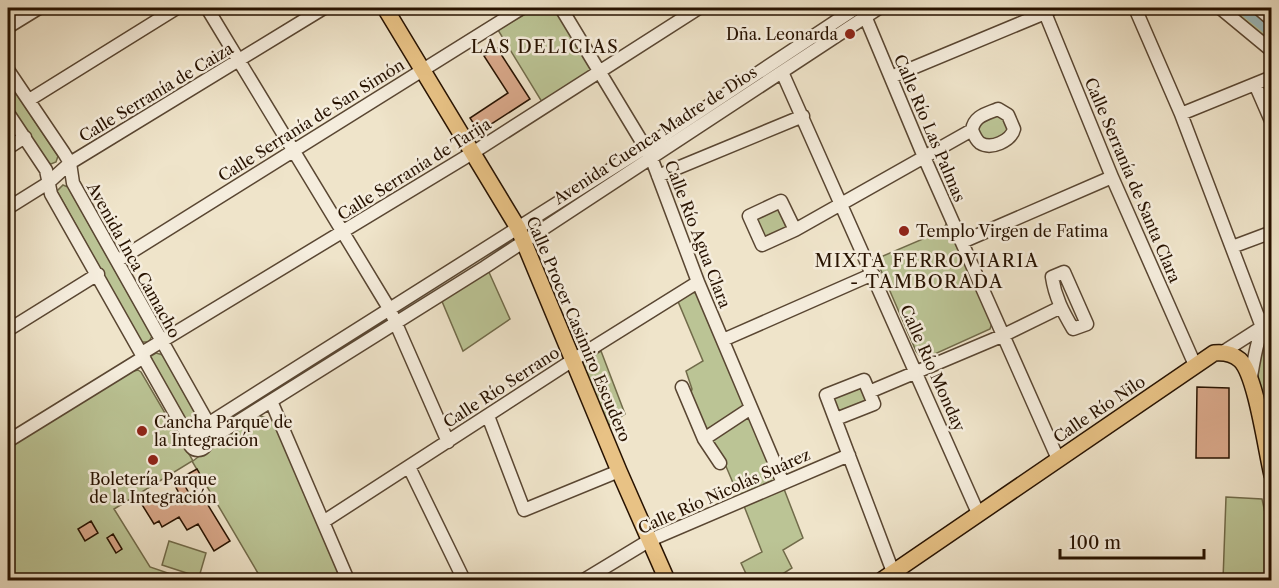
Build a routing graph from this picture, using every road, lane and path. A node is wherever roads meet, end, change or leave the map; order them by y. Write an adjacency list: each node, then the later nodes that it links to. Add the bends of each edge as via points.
1 (39, 8): 15 (street)
2 (177, 8): 25 (street)
3 (207, 8): 17 (street)
4 (324, 8): 17 (street, Calle Serranía de Caiza)
5 (385, 8): 18 (main road, Calle Procer Casimiro Escudero)
6 (522, 8): 18 (street, Calle Serranía de San Simón)
7 (561, 8): 20 (street, Calle Río Agua Clara)
8 (699, 8): 20 (street, Calle Serranía de Tarija)
9 (1135, 8): 27 (street)
10 (1220, 8): 16 (street)
11 (1258, 8): 14 (street)
12 (868, 9): 21 (street, Avenida Cuenca Madre de Dios); 22 (street, Calle Río Las Palmas); 35 (street, Avenida Cuenca Madre de Dios)
13 (1047, 9): 22 (street); 39 (street, Calle Serranía de Santa Clara)
14 (1272, 20)
15 (8, 27)
16 (1272, 51)
17 (239, 60): 33 (street); 37 (street, Calle Serranía de Caiza)
18 (424, 69): 33 (street, Calle Serranía de San Simón); 34 (main road, Calle Procer Casimiro Escudero)
19 (8, 70): 25 (street, Avenida Inca Camacho)
20 (601, 72): 34 (street, Calle Serranía de Tarija); 35 (street, Calle Río Agua Clara)
21 (782, 72): 28 (street, Calle Río Monday); 35 (street, Avenida Cuenca Madre de Dios)
22 (891, 77): 36 (street, Calle Río Las Palmas)
23 (1272, 77): 24 (street)
24 (1255, 84): 27 (street); 29 (street)
25 (28, 100): 37 (street, Avenida Inca Camacho)
26 (8, 113): 31 (street)
27 (1181, 114): 48 (street)
28 (802, 116): 38 (street); 41 (street, Calle Río Monday)
29 (1272, 123)
30 (972, 130): 36 (street)
31 (25, 137): 32 (street); 40 (street, via 46,170)
32 (8, 148)
33 (295, 150): 44 (street); 49 (street, Calle Serranía de San Simón)
34 (474, 152): 44 (street, Calle Serranía de Tarija); 46 (main road, Calle Procer Casimiro Escudero)
35 (649, 152): 38 (street, Calle Río Agua Clara); 46 (street, Avenida Cuenca Madre de Dios)
36 (924, 157): 41 (street); 47 (street, Calle Río Las Palmas)
37 (70, 164): 40 (street, Calle Serranía de Caiza); 49 (street, Avenida Inca Camacho, via 73,183)
38 (657, 176): 52 (street, Calle Río Agua Clara)
39 (1112, 177): 47 (street); 65 (street, Calle Serranía de Santa Clara)
40 (48, 183): 42 (street, Calle Serranía de Caiza); 50 (street)
41 (842, 202): 43 (street); 51 (street, Calle Río Monday)
42 (8, 208)
43 (795, 230)
44 (344, 232): 54 (street); 61 (street, Calle Serranía de Tarija)
45 (1272, 232): 48 (street)
46 (520, 235): 54 (street, Avenida Cuenca Madre de Dios); 56 (street, Avenida Cuenca Madre de Dios); 64 (main road, Calle Procer Casimiro Escudero)
47 (962, 242): 59 (street, Calle Río Las Palmas)
48 (1232, 247): 57 (street)
49 (117, 261): 61 (street, Avenida Inca Camacho)
50 (98, 274): 58 (street); 63 (street)
51 (873, 274): 60 (street); 66 (street, Calle Río Monday)
52 (698, 282): 60 (street, Calle Río Agua Clara); 64 (street, Calle Río Serrano)
53 (1061, 307): 59 (street)
54 (390, 310): 56 (street); 74 (street, Avenida Cuenca Madre de Dios)
55 (1272, 311): 57 (street)
56 (396, 322): 70 (street, Avenida Cuenca Madre de Dios); 79 (street)
57 (1262, 327): 62 (street); 67 (street)
58 (8, 330)
59 (1004, 335): 66 (street); 81 (street, Calle Río Las Palmas)
60 (723, 340): 71 (street, Calle Río Agua Clara)
61 (161, 343): 63 (street, Calle Serranía de Tarija); 74 (street, Avenida Inca Camacho)
62 (1223, 352): 65 (main road, Calle Río Nilo); 67 (main road, via 1242,361)
63 (143, 355): 75 (street); 77 (street, Calle Serranía de Tarija)
64 (573, 360): 72 (street, Calle Río Serrano); 84 (main road, Calle Procer Casimiro Escudero)
65 (1195, 365): 81 (main road, Calle Río Nilo)
66 (917, 373): 69 (street); 87 (street, Calle Río Monday)
67 (1251, 377): 85 (main road)
68 (682, 387): 76 (street)
69 (869, 392): 73 (street, via 874,404); 73 (street, via 864,380 826,395)
70 (271, 401): 78 (street, Avenida Cuenca Madre de Dios); 88 (street)
71 (751, 408): 76 (street); 86 (street, Calle Río Agua Clara)
72 (488, 416): 79 (street, Calle Río Serrano); 84 (street, via 524,510)
73 (836, 419): 80 (street)
74 (209, 425): 75 (street, Avenida Cuenca Madre de Dios); 78 (street, Avenida Inca Camacho)
75 (192, 435): 78 (street, via 201,432)
76 (704, 439): 82 (street)
77 (8, 441)
78 (211, 441)
79 (448, 442): 83 (street, Calle Río Serrano)
80 (849, 455): 86 (street, Calle Río Nicolás Suárez); 90 (street)
81 (1058, 459): 87 (main road, Calle Río Nilo)
82 (720, 463)
83 (409, 467): 88 (street, Calle Río Serrano); 92 (street)
84 (619, 471): 89 (main road, Calle Procer Casimiro Escudero)
85 (1272, 475)
86 (783, 483): 89 (street, Calle Río Nicolás Suárez)
87 (978, 513): 90 (main road, Calle Río Nilo)
88 (323, 522): 91 (street)
89 (650, 540): 93 (street, Calle Río Nicolás Suárez); 94 (main road, Calle Procer Casimiro Escudero)
90 (887, 577)
91 (348, 580)
92 (464, 580)
93 (584, 580)
94 (668, 580)

